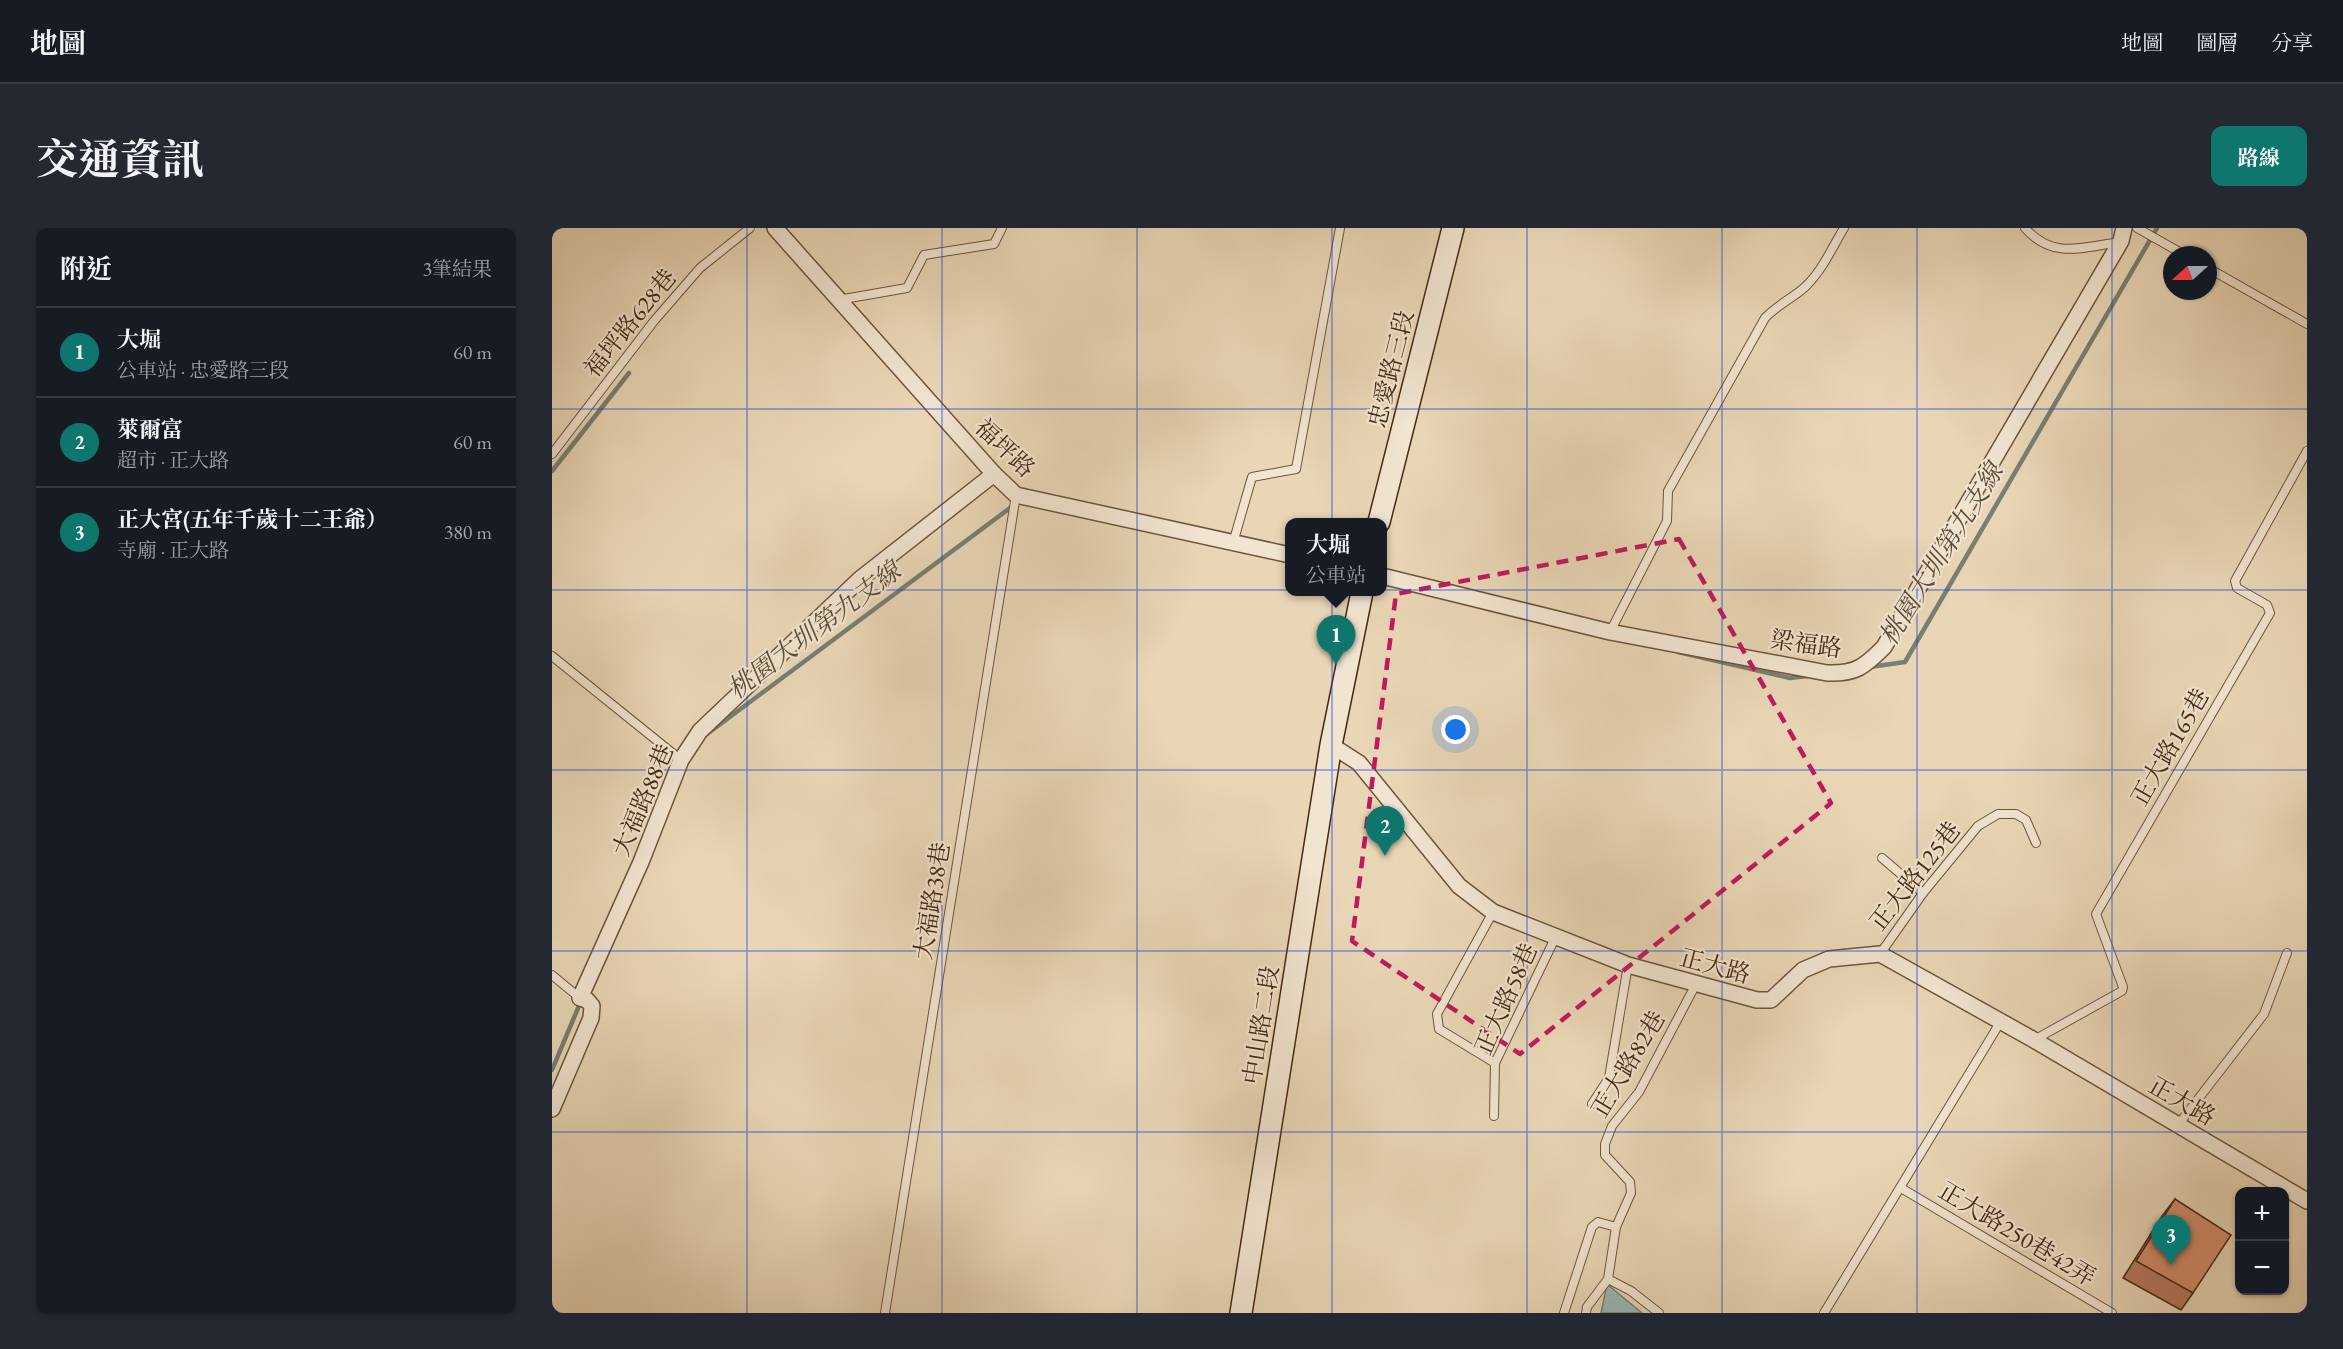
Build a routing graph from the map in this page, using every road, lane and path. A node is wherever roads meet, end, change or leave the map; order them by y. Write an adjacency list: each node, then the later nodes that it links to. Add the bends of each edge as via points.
1 (750, 228): 15 (lane, 福坪路628巷, via 693,277 654,321)
2 (775, 228): 12 (street, 福坪路)
3 (1002, 228): 12 (lane, via 994,244 924,255 907,288)
4 (1340, 228): 19 (lane, via 1296,469 1252,477)
5 (1453, 228): 18 (main road, 忠愛路三段)
6 (1844, 228): 23 (lane, via 1819,270 1765,318 1668,491 1667,521)
7 (2025, 228): 9 (lane, via 2034,238 2058,250)
8 (2137, 228): 10 (lane)
9 (2122, 235): 23 (street, 梁福路, via 1884,647 1865,666 1847,674 1827,673)
10 (2169, 246)
11 (2217, 273): 13 (lane)
12 (837, 301): 16 (street, 福坪路)
13 (2307, 324)
14 (2307, 451): 39 (lane, 正大路165巷, via 2235,581 2237,588 2267,605 2270,613 2096,914 2122,991)
15 (552, 454)
16 (994, 474): 17 (street, 福坪路); 26 (street, 大福路88巷, via 860,579 700,731)
17 (1017, 495): 19 (street, 福坪路); 49 (lane, 大福路38巷)
18 (1380, 518)
19 (1233, 543): 20 (street, 福坪路)
20 (1285, 554)
21 (1387, 577): 23 (street, 梁福路)
22 (1361, 596): 25 (main road)
23 (1610, 632)
24 (552, 656): 26 (lane)
25 (1331, 745): 30 (street, 正大路, via 1359,763 1459,886); 50 (main road, 中山路二段)
26 (681, 760): 37 (street, 大福路88巷, via 641,862)
27 (2036, 843): 29 (lane, 正大路125巷, via 2025,820 2016,814 1998,814 1978,826)
28 (1882, 858): 29 (lane)
29 (1923, 893): 33 (lane, 正大路125巷)
30 (1492, 912): 31 (street, 正大路); 40 (lane, via 1437,1014 1438,1029)
31 (1556, 936): 34 (street, 正大路); 40 (lane, 正大路58巷)
32 (2288, 953): 44 (lane, via 2264,1014)
33 (1880, 954): 36 (street, 正大路, via 1829,959 1803,970 1771,1000); 38 (street, 正大路)
34 (1628, 965): 36 (street, 正大路); 41 (lane, via 1609,1078)
35 (552, 975): 37 (lane)
36 (1696, 984): 47 (lane, 正大路82巷, via 1639,1092 1612,1126 1605,1144 1605,1155 1629,1182 1631,1193)
37 (580, 998): 42 (street, via 592,1006 591,1018)
38 (2001, 1021): 39 (street, 正大路); 45 (lane)
39 (2034, 1040): 44 (street, 正大路)
40 (1496, 1063): 43 (lane, 正大路58巷)
41 (1592, 1104)
42 (552, 1109)
43 (1494, 1116)
44 (2178, 1125): 46 (street, 正大路)
45 (1901, 1188): 54 (lane); 55 (lane, 正大路250巷42弄)
46 (2307, 1201)
47 (1616, 1227): 48 (lane, 正大路82巷); 51 (lane, via 1598,1222 1592,1227)
48 (1608, 1279): 52 (lane); 53 (lane)
49 (885, 1313)
50 (1241, 1313)
51 (1564, 1313)
52 (1586, 1313)
53 (1659, 1313)
54 (1824, 1313)
55 (2112, 1313)

